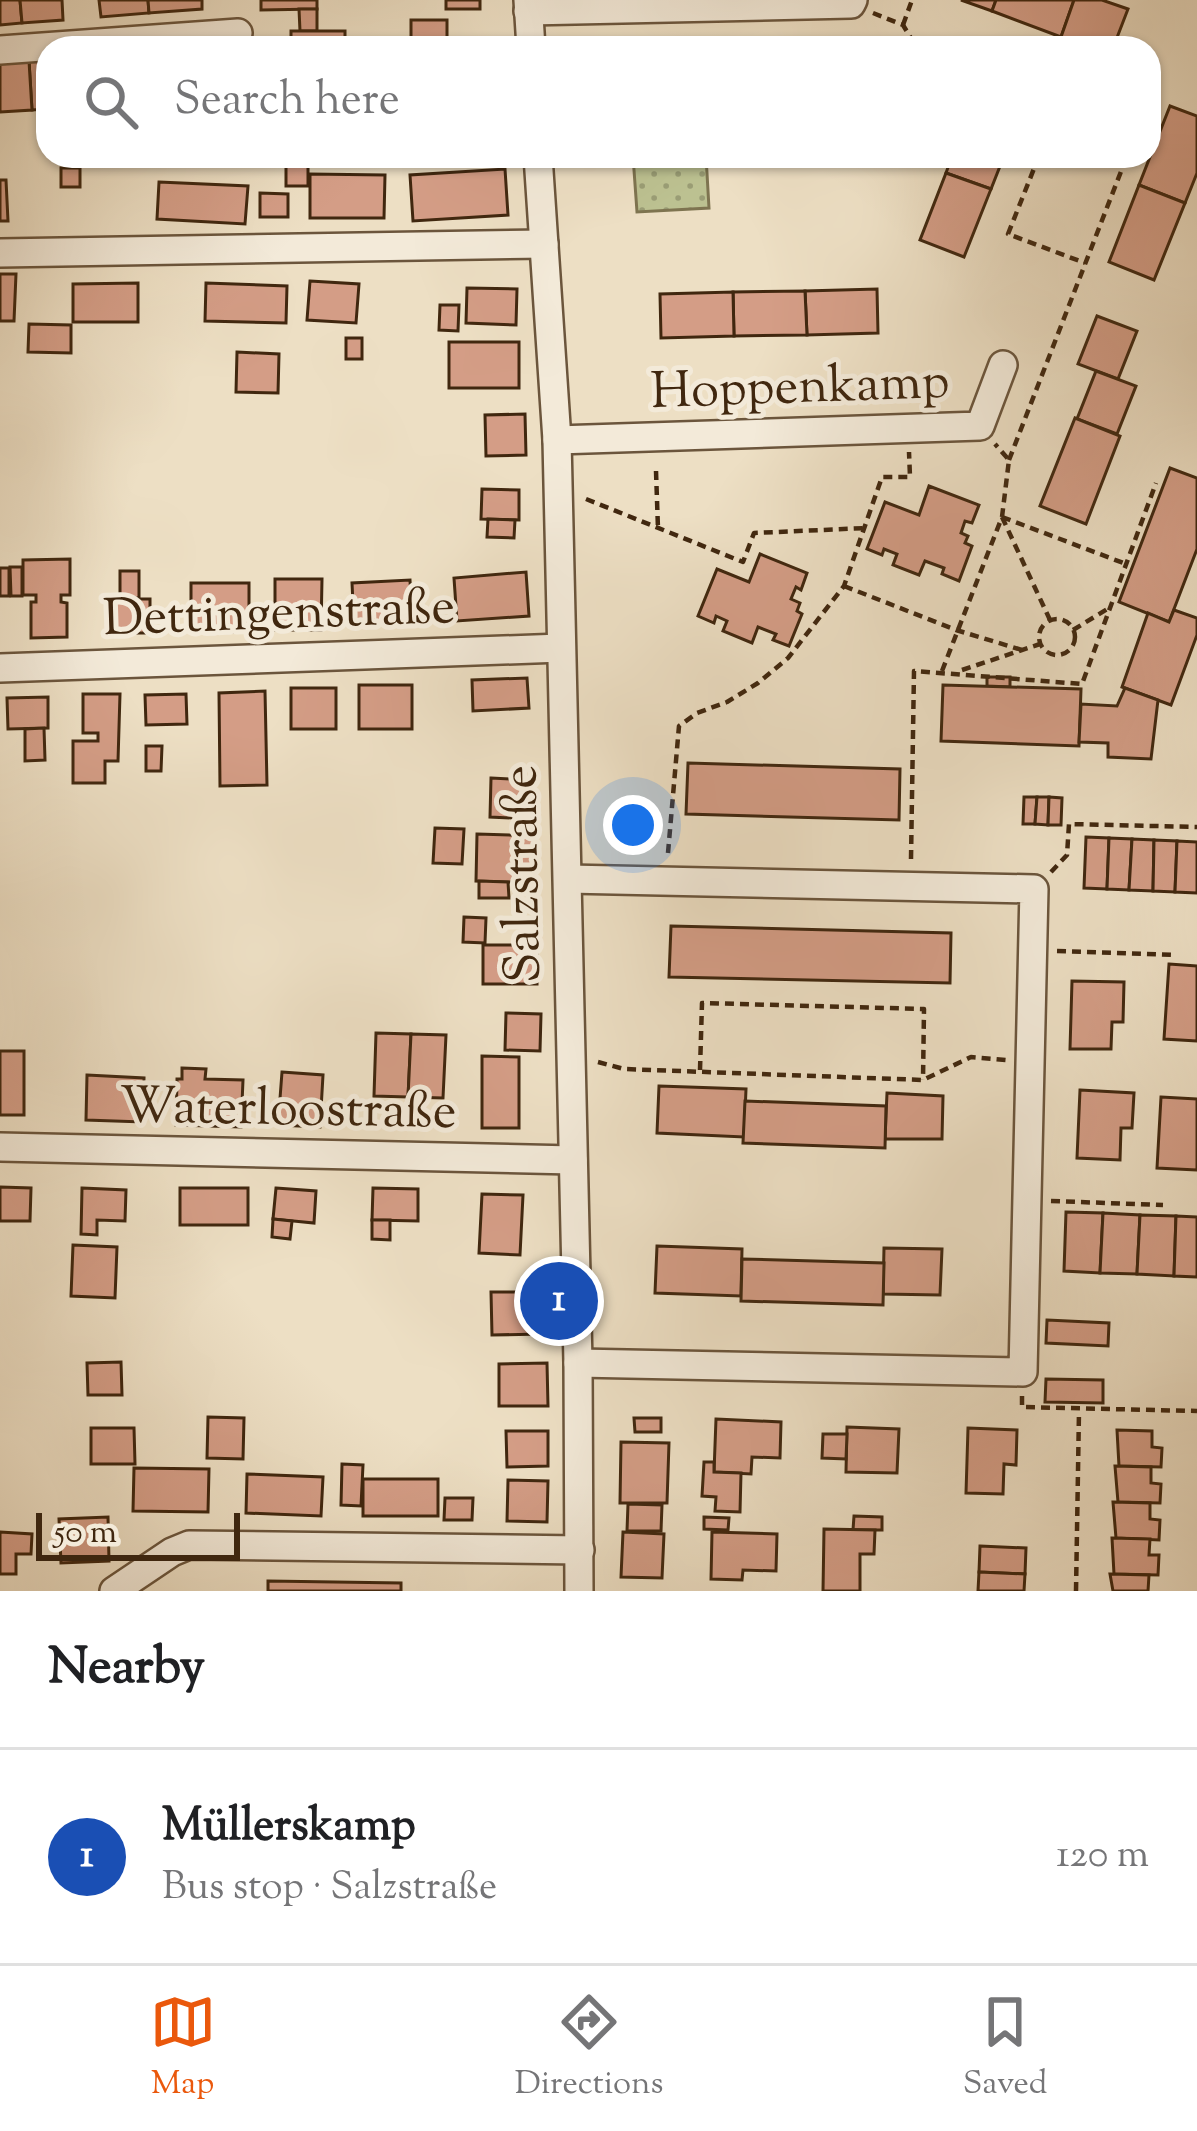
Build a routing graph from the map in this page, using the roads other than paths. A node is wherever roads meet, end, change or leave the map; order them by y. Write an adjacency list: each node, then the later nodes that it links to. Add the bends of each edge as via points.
1 (852, 2): 2 (street)
2 (528, 5): 5 (street)
3 (238, 33): 4 (street)
4 (196, 36)
5 (530, 36)
6 (36, 47): 7 (street)
7 (0, 50)
8 (539, 168): 9 (street, Salzstraße)
9 (544, 244): 10 (street); 12 (street, Salzstraße)
10 (0, 253)
11 (1003, 365): 12 (street, Hoppenkamp, via 980,426)
12 (557, 440): 13 (street, Salzstraße)
13 (561, 648): 14 (street, Dettingenstraße); 15 (street, Salzstraße)
14 (0, 668)
15 (568, 879): 17 (street, Salzstraße); 18 (street, via 1034,889 1023,1372)
16 (0, 1147): 17 (street, Waterloostraße)
17 (573, 1160): 18 (street, Salzstraße)
18 (578, 1363): 19 (street, Salzstraße)
19 (580, 1550): 20 (street, via 189,1545); 21 (street, Salzstraße)
20 (114, 1591)
21 (579, 1591)

